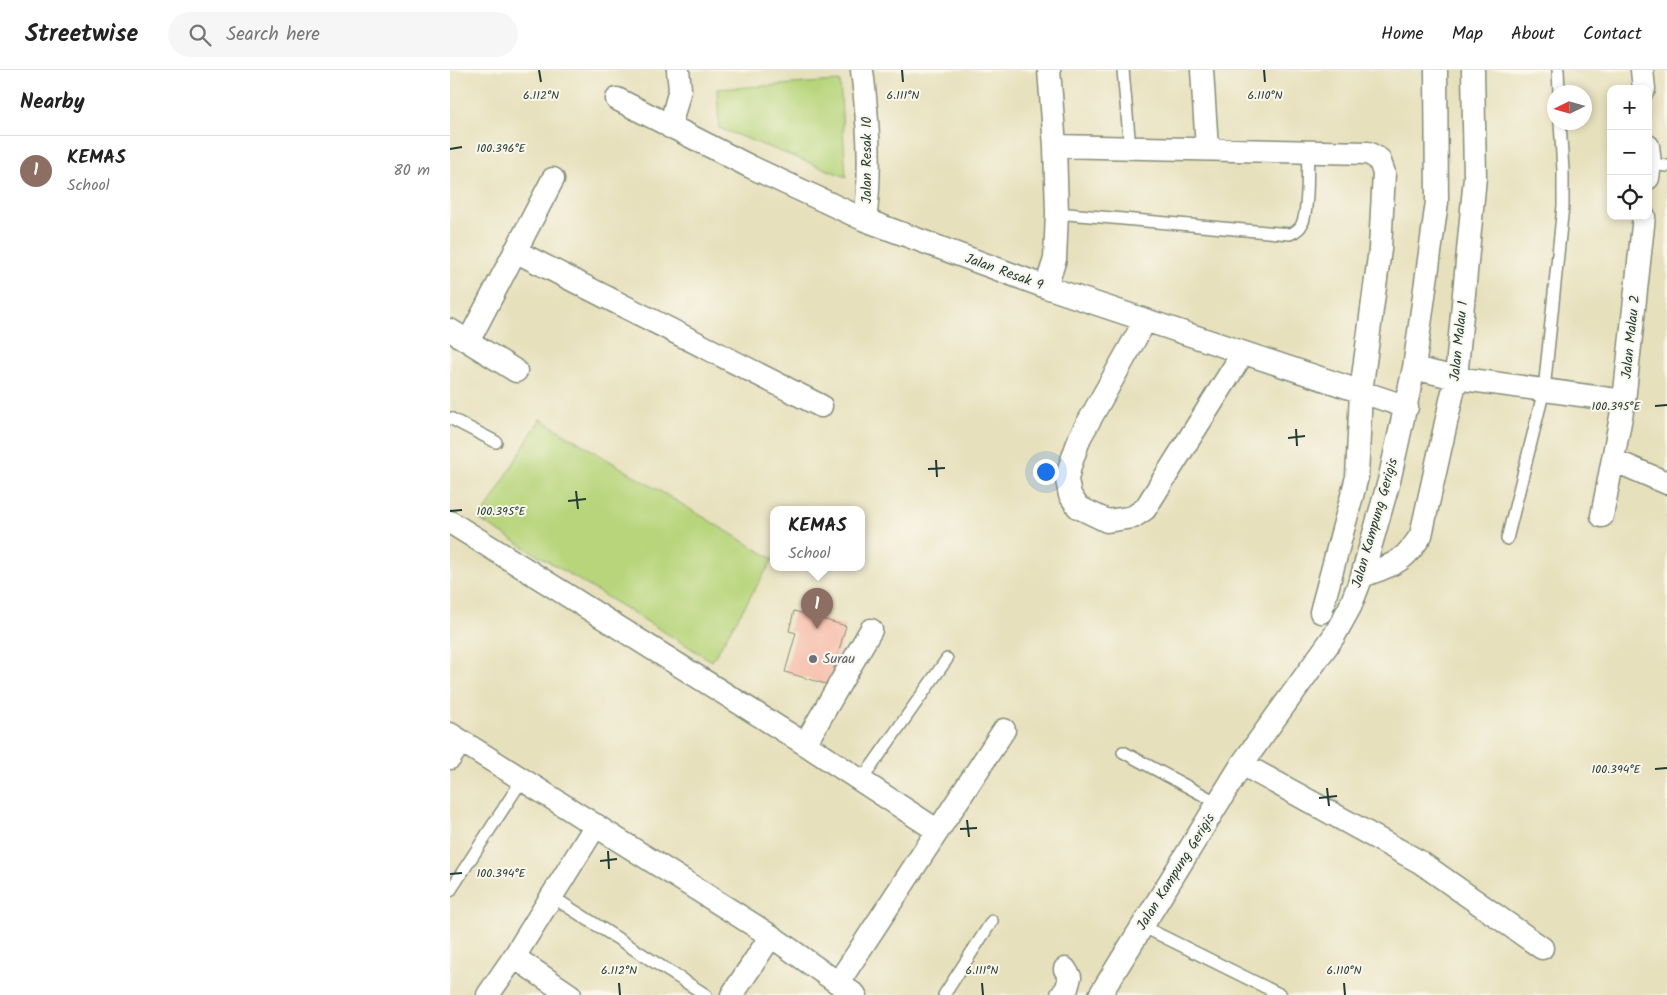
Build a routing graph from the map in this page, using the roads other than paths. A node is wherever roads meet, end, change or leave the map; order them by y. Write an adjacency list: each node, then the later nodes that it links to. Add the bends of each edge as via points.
1 (678, 70): 13 (street, via 680,89)
2 (862, 70): 21 (street, Jalan Resak 10, via 869,166)
3 (1049, 70): 15 (street)
4 (1124, 70): 16 (lane)
5 (1202, 70): 17 (street)
6 (1436, 70): 28 (street, Jalan Kampung Gerigis, via 1437,202)
7 (1473, 70): 30 (street, Jalan Malau 1, via 1475,177)
8 (1558, 70): 10 (lane)
9 (1642, 70): 11 (street)
10 (1559, 85)
11 (1644, 85)
12 (617, 99): 13 (street, Jalan Resak 9)
13 (670, 127): 21 (street, Jalan Resak 9)
14 (1560, 130): 31 (lane, via 1563,206)
15 (1055, 146): 16 (street); 20 (street)
16 (1130, 148): 17 (street)
17 (1207, 149): 18 (street)
18 (1308, 152): 20 (lane, via 1302,223 1290,234); 32 (street, via 1368,153 1379,159 1384,173 1380,249)
19 (553, 179): 23 (street)
20 (1057, 213): 24 (street, via 1055,259)
21 (865, 220): 24 (street, Jalan Resak 9)
22 (1644, 220): 33 (street, Jalan Malau 2)
23 (515, 251): 26 (street); 34 (street)
24 (1046, 287): 25 (street, Jalan Resak 9)
25 (1145, 321): 27 (street, Jalan Resak 9); 27 (street, via 1080,437 1070,466 1070,496 1078,508 1107,521 1133,517 1145,509)
26 (459, 335): 29 (street)
27 (1243, 353): 32 (street, Jalan Resak 9)
28 (1414, 368): 30 (street); 35 (street, Jalan Kampung Gerigis)
29 (516, 371)
30 (1456, 378): 31 (street); 43 (street, Jalan Malau 1, via 1421,535 1401,560)
31 (1544, 390): 33 (street); 42 (lane)
32 (1361, 392): 35 (street, Jalan Resak 9); 44 (street, via 1357,477)
33 (1624, 401): 38 (street, Jalan Malau 2)
34 (821, 406)
35 (1407, 407): 43 (street, Jalan Kampung Gerigis)
36 (450, 418): 37 (lane)
37 (496, 442)
38 (1613, 460): 39 (street); 40 (street, Jalan Malau 2)
39 (1667, 483)
40 (1602, 516)
41 (450, 522): 49 (street)
42 (1507, 539)
43 (1362, 576): 51 (street, Jalan Kampung Gerigis, via 1334,636)
44 (1322, 612)
45 (871, 630): 49 (street)
46 (946, 659): 53 (lane)
47 (1004, 730): 56 (street)
48 (454, 744): 52 (street)
49 (805, 744): 53 (street)
50 (1123, 752): 54 (lane)
51 (1242, 764): 54 (street, Jalan Kampung Gerigis); 62 (street, via 1420,862)
52 (522, 780): 55 (street); 57 (lane)
53 (861, 782): 56 (street)
54 (1218, 803): 60 (street, Jalan Kampung Gerigis)
55 (596, 825): 58 (street); 61 (street)
56 (938, 831): 65 (street)
57 (450, 891)
58 (551, 896): 63 (street); 68 (lane)
59 (992, 921): 70 (lane)
60 (1142, 926): 72 (street, Jalan Kampung Gerigis); 73 (lane)
61 (771, 936): 65 (street); 69 (street)
62 (1542, 948)
63 (514, 957): 66 (street); 67 (street)
64 (1065, 968): 71 (street, via 1070,977)
65 (846, 989)
66 (488, 995)
67 (570, 995)
68 (706, 995)
69 (732, 995)
70 (944, 995)
71 (1062, 995)
72 (1100, 995)
73 (1281, 995)

